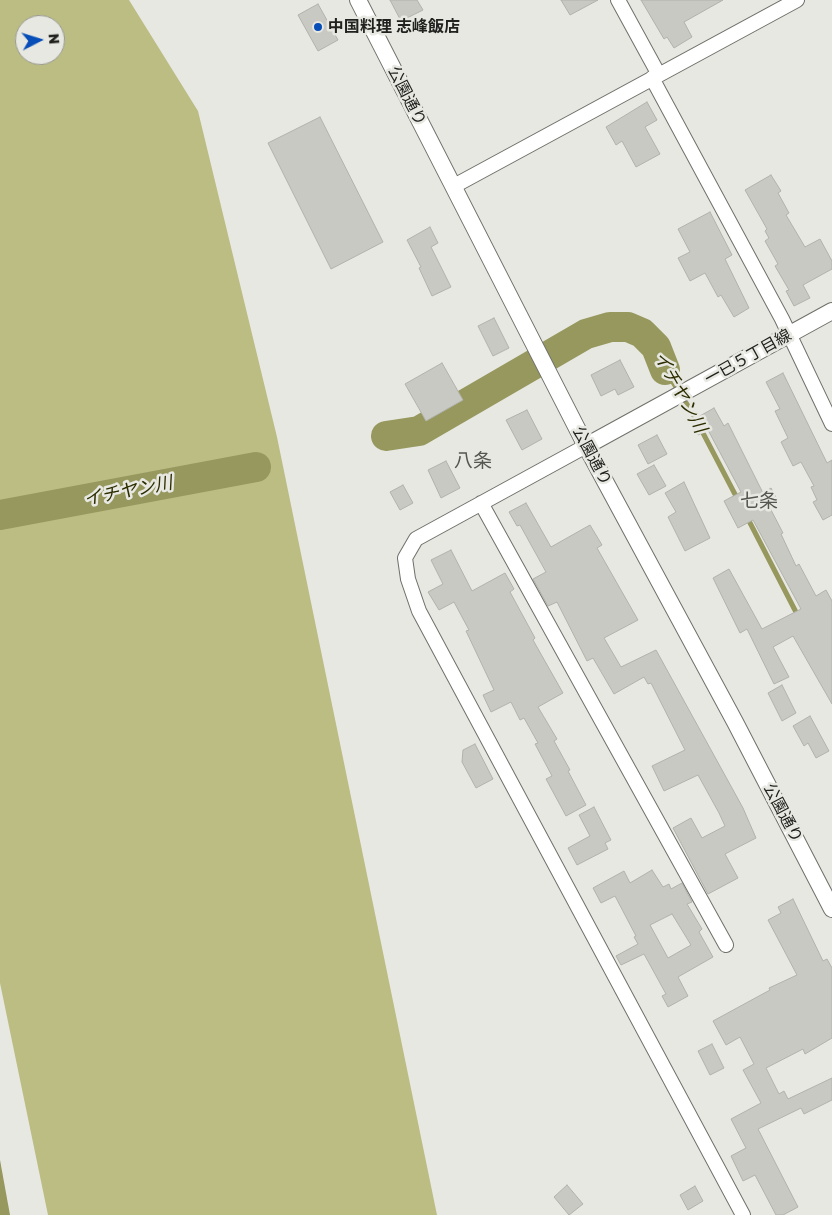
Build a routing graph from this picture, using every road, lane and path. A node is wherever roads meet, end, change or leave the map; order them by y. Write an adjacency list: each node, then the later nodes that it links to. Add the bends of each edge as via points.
1 (358, 0): 5 (street, 公園通り)
2 (618, 0): 4 (street)
3 (797, 0): 4 (street)
4 (656, 77): 5 (street); 7 (street)
5 (454, 186): 9 (street, 公園通り)
6 (832, 311): 7 (street, 一已５丁目線)
7 (788, 335): 8 (street); 9 (street, 一已５丁目線)
8 (832, 424)
9 (586, 446): 10 (street); 11 (street, 公園通り)
10 (481, 503): 12 (street); 13 (street, via 416,538 405,558 419,611)
11 (832, 910)
12 (726, 945)
13 (743, 1215)

